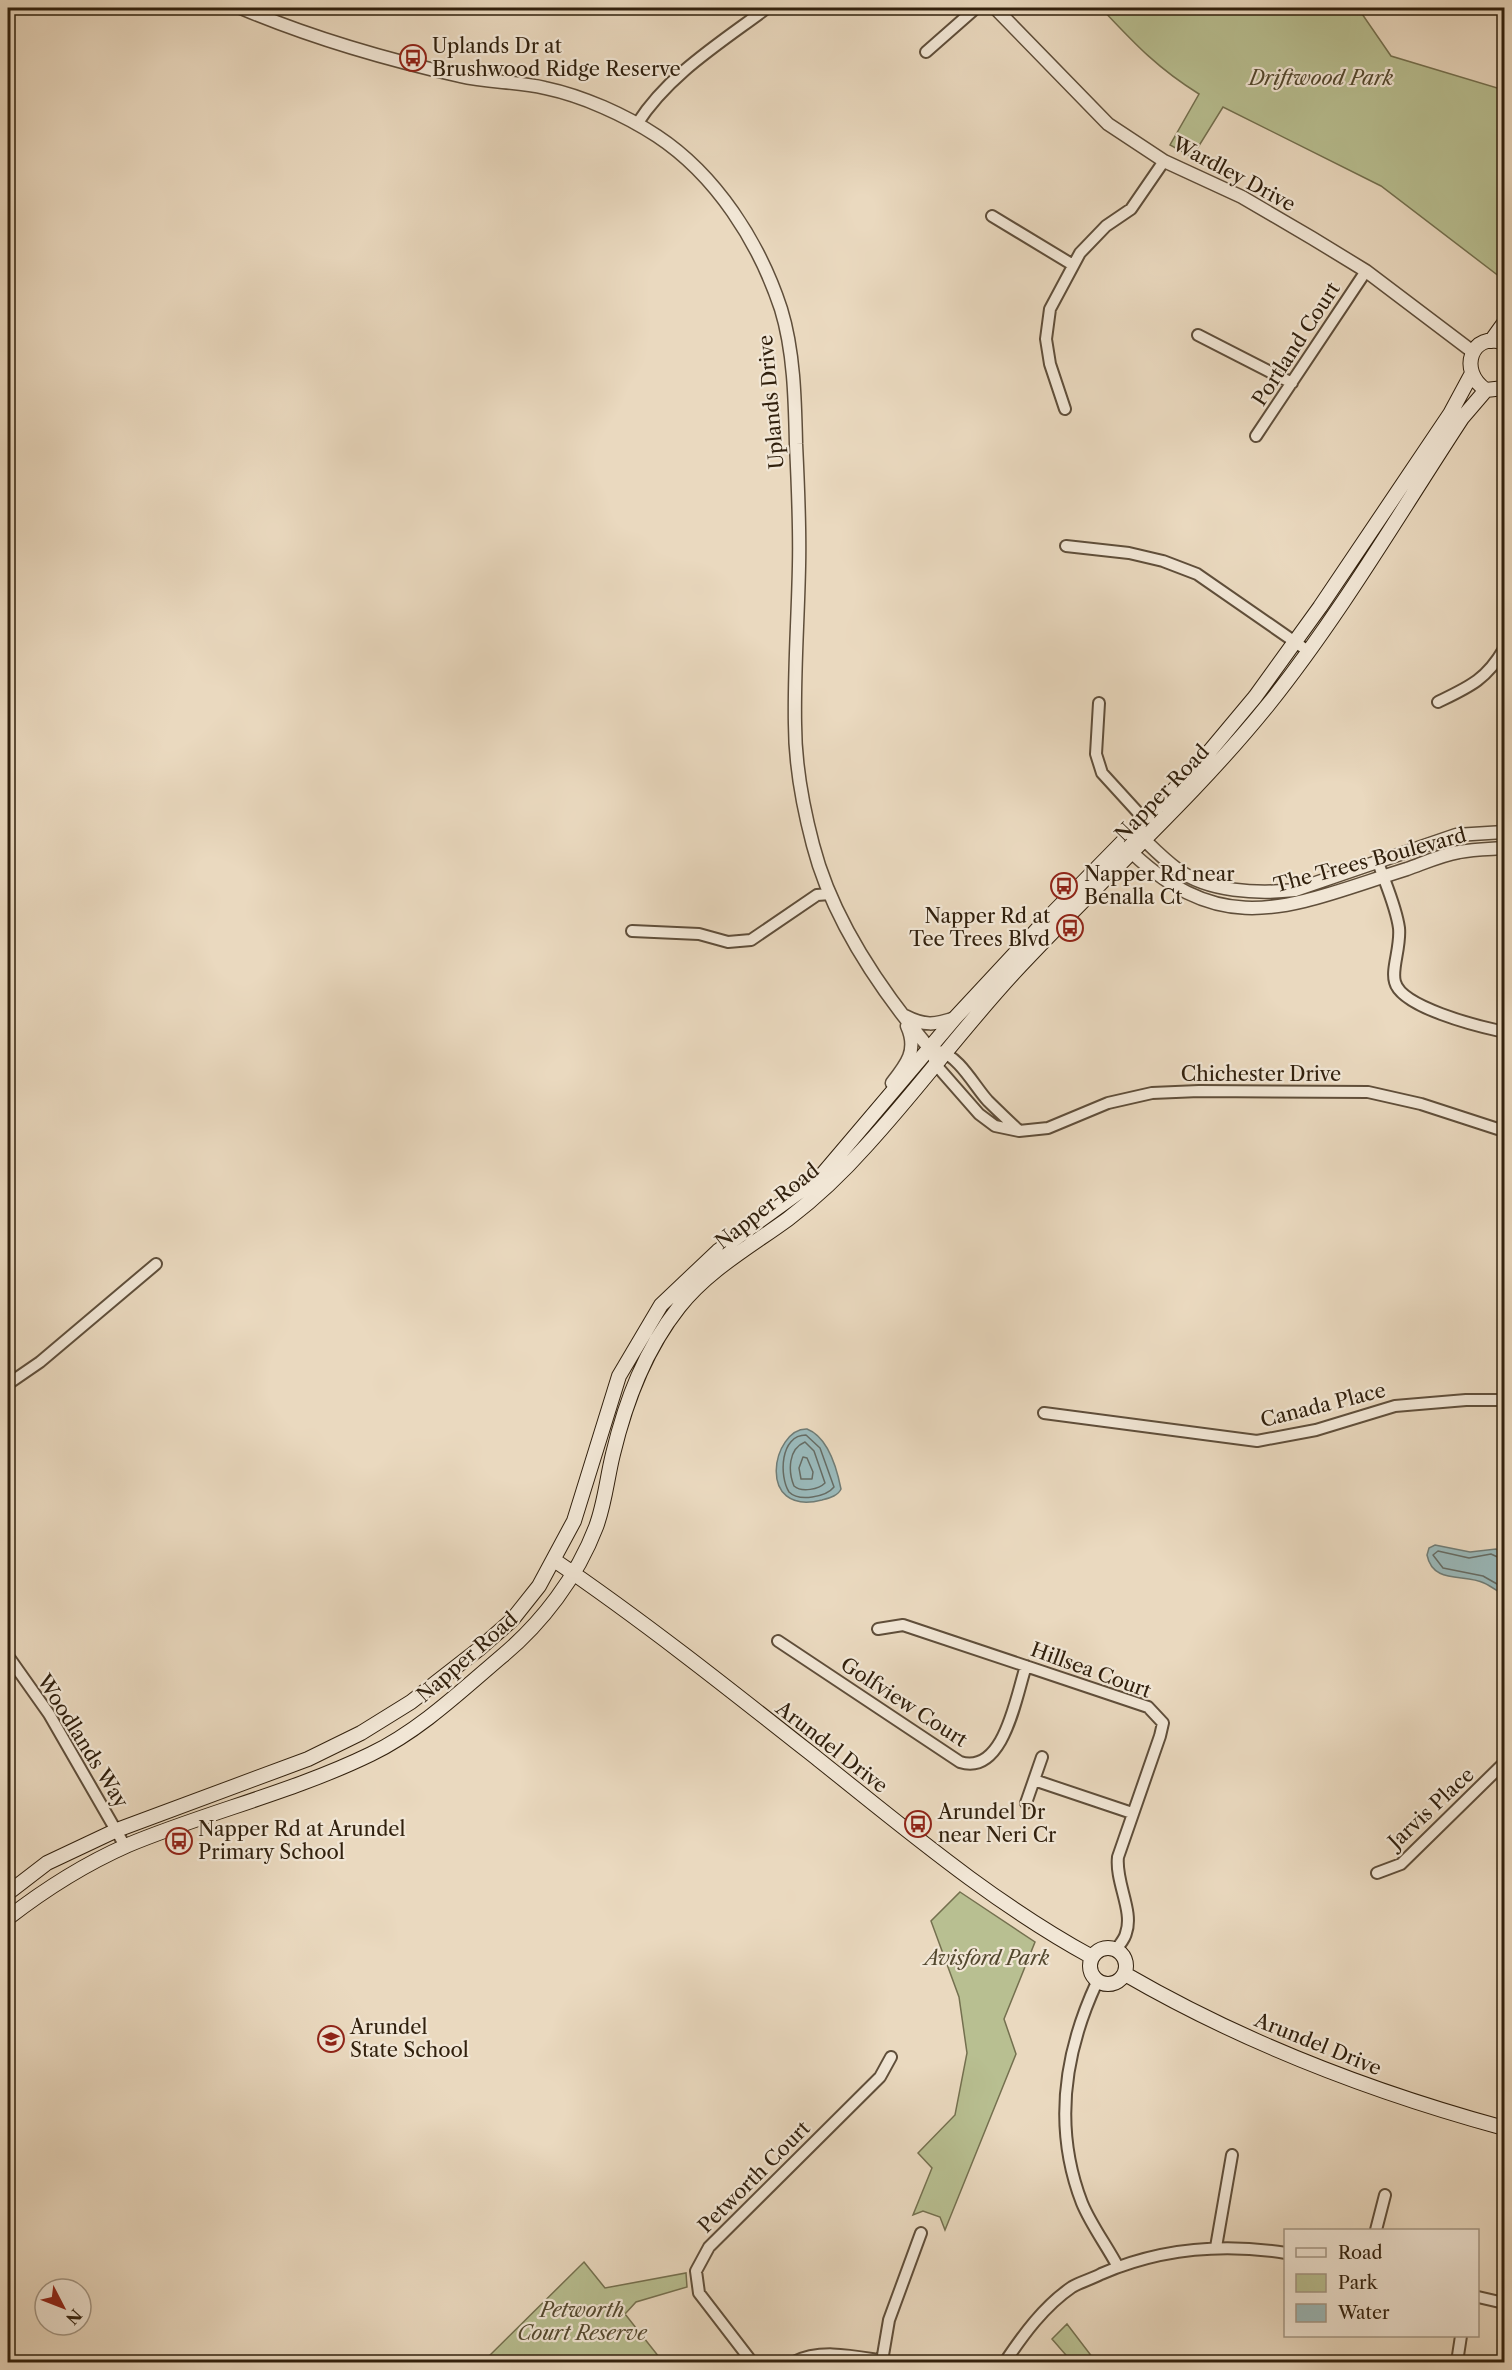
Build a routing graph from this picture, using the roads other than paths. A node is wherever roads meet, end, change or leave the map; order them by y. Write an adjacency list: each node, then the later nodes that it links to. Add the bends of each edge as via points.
1 (241, 8): 6 (street, Uplands Drive, via 366,54 468,78 546,88)
2 (766, 8): 6 (street, via 687,68 647,108)
3 (976, 8): 5 (street)
4 (996, 8): 7 (street, Wardley Drive, via 1108,124)
5 (926, 52)
6 (637, 124): 34 (street, Uplands Drive, via 683,157 728,205 767,272 782,312 794,386 797,478 795,729 814,847)
7 (1164, 161): 9 (street, via 1131,209 1106,226); 10 (street, Wardley Drive, via 1242,197)
8 (992, 216): 9 (street)
9 (1073, 265): 19 (street, via 1050,309 1046,339)
10 (1366, 271): 14 (street, Wardley Drive); 16 (street, Portland Court)
11 (1504, 323): 13 (main road)
12 (1198, 335): 16 (street)
13 (1498, 342): 14 (main road)
14 (1473, 352): 15 (main road)
15 (1471, 375): 18 (main road); 22 (main road, Napper Road, via 1450,414)
16 (1292, 383): 20 (street, Portland Court)
17 (1504, 388): 18 (main road)
18 (1486, 390): 24 (main road, Napper Road, via 1462,418)
19 (1065, 409)
20 (1256, 436)
21 (1066, 546): 22 (street, via 1129,553 1197,574)
22 (1294, 641): 24 (street); 27 (main road, Napper Road, via 1230,728)
23 (1504, 649): 25 (street, via 1477,683)
24 (1308, 651): 27 (main road, Napper Road, via 1212,771)
25 (1438, 702)
26 (1098, 703): 27 (street, via 1098,763)
27 (1145, 831): 29 (main road, Napper Road); 31 (main road, Napper Road); 32 (street, The Trees Boulevard, via 1178,870 1233,889 1295,890)
28 (1504, 832): 32 (street, The Trees Boulevard, via 1456,835)
29 (1122, 843): 31 (street, The Trees Boulevard); 37 (main road, Napper Road)
30 (1504, 848): 33 (street, The Trees Boulevard, via 1458,852)
31 (1132, 853): 33 (street, The Trees Boulevard, via 1186,894 1228,906 1273,908 1298,904); 40 (main road, Napper Road, via 1020,966)
32 (1378, 862): 33 (street)
33 (1383, 876): 38 (street, via 1399,925 1401,945 1395,963 1395,983 1406,999 1476,1026 1500,1031)
34 (830, 894): 35 (street, via 817,895 751,940 728,942 699,934); 36 (street, Uplands Drive)
35 (632, 931)
36 (901, 1014): 37 (street, via 920,1024); 39 (street, Uplands Drive); 42 (street, via 911,1035 910,1059)
37 (955, 1018): 39 (main road, Napper Road)
38 (1504, 1027)
39 (930, 1049): 40 (street); 41 (street, Chichester Drive); 42 (main road, Napper Road)
40 (946, 1053): 41 (main road, Napper Road); 43 (street)
41 (936, 1065): 43 (street, Chichester Drive, via 979,1114 995,1126); 50 (main road, Napper Road, via 828,1187 708,1276 668,1321 641,1368 624,1414 598,1521)
42 (862, 1130): 49 (main road, Napper Road, via 821,1176 718,1251 661,1305 619,1376 574,1521)
43 (1019, 1131): 44 (street, Chichester Drive, via 1048,1128 1108,1103 1152,1093 1199,1091 1368,1092 1421,1104)
44 (1504, 1131)
45 (156, 1264): 46 (street, via 40,1362)
46 (8, 1384)
47 (1504, 1400): 48 (street, Canada Place, via 1395,1406 1316,1430 1257,1441)
48 (1044, 1413)
49 (554, 1560): 50 (main road, Arundel Drive); 60 (main road, Napper Road, via 530,1600 510,1622 379,1723 308,1759)
50 (573, 1573): 61 (main road, Napper Road, via 535,1625 507,1652 416,1726 376,1752); 66 (main road, Arundel Drive, via 962,1873)
51 (878, 1629): 54 (street, Hillsea Court, via 903,1625)
52 (778, 1641): 54 (street, Golfview Court, via 960,1762 972,1766 987,1760 1001,1741)
53 (8, 1656): 60 (street, Woodlands Way, via 49,1714)
54 (1026, 1666): 59 (street, Hillsea Court, via 1148,1707 1157,1714 1162,1723 1160,1736)
55 (1042, 1757): 57 (street)
56 (1504, 1763): 62 (street, Jarvis Place, via 1401,1864)
57 (1034, 1780): 58 (street); 59 (street)
58 (1026, 1803)
59 (1132, 1813): 65 (street, Hillsea Court, via 1116,1873 1128,1920 1126,1934)
60 (117, 1830): 61 (street, Woodlands Way); 63 (main road, Napper Road, via 47,1863)
61 (125, 1846): 64 (main road, Napper Road, via 57,1883)
62 (1377, 1873)
63 (8, 1893)
64 (8, 1918)
65 (1116, 1950): 66 (main road, via 1103,1949); 67 (main road, via 1125,1960)
66 (1092, 1957): 68 (main road, via 1090,1971)
67 (1125, 1974): 68 (main road, via 1110,1985); 70 (main road, Arundel Drive, via 1183,2007 1283,2053 1359,2083)
68 (1098, 1982): 77 (street, via 1074,2040 1067,2079 1068,2149 1083,2205)
69 (891, 2057): 81 (street, Petworth Court, via 879,2077 709,2247 696,2271 699,2293)
70 (1504, 2128)
71 (1232, 2155): 75 (street)
72 (1385, 2195): 73 (street)
73 (1376, 2229)
74 (921, 2233): 83 (street, via 889,2320)
75 (1216, 2247): 76 (street); 77 (street, via 1161,2254)
76 (1284, 2253)
77 (1118, 2267): 84 (street, via 1072,2287 1037,2318)
78 (1479, 2297): 79 (street)
79 (1504, 2303)
80 (1461, 2337): 85 (street)
81 (752, 2362)
82 (794, 2362): 83 (street, via 830,2354)
83 (887, 2362)
84 (1005, 2362)
85 (1456, 2362)

